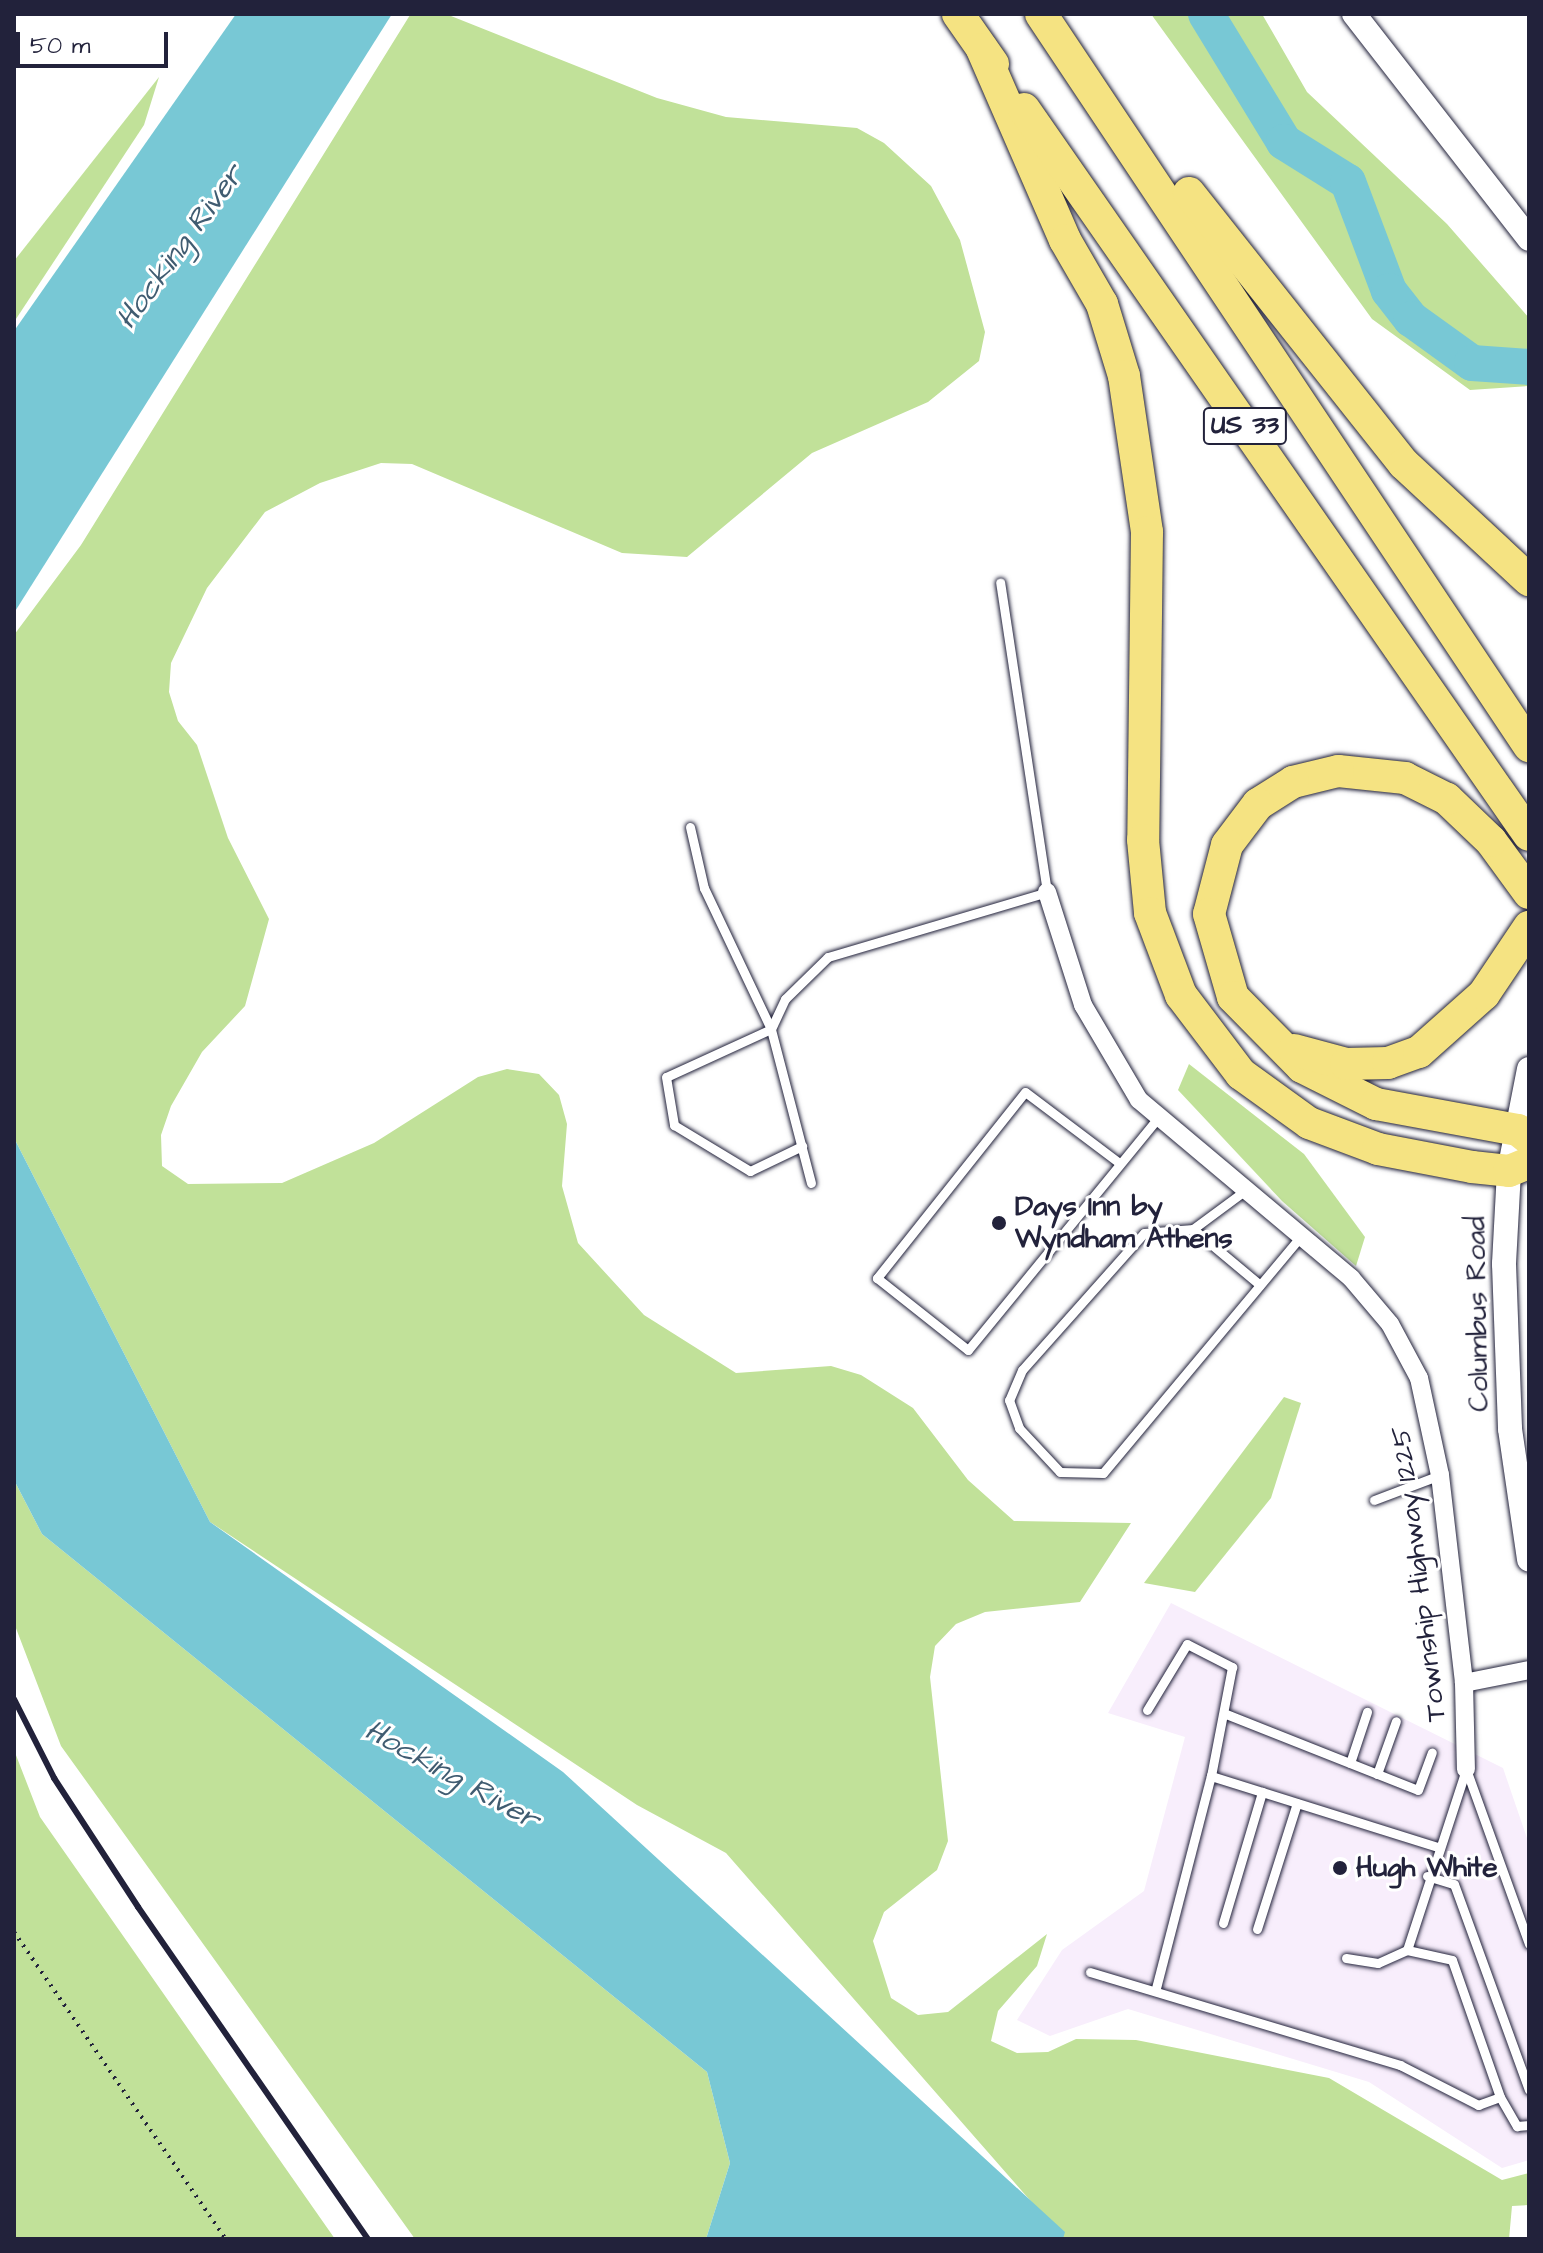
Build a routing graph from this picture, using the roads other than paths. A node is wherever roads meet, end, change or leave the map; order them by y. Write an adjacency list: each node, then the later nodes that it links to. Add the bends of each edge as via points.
1 (958, 14): 4 (highway, US 33)
2 (1041, 14): 5 (highway, US 33)
3 (1354, 14): 6 (main road)
4 (982, 49): 11 (highway, US 33); 22 (highway, via 1065,240 1102,304 1133,418 1147,532 1143,840 1150,913 1170,974 1220,1052 1309,1123 1378,1149)
5 (1088, 81): 7 (highway, via 1139,129 1404,464); 9 (highway, US 33)
6 (1529, 239)
7 (1529, 580)
8 (1000, 583): 12 (lane)
9 (1529, 746)
10 (690, 827): 15 (lane, via 704,888)
11 (1529, 835)
12 (1047, 892): 15 (lane, via 955,925 828,957 785,999); 18 (street, Township Highway 1225, via 1083,1005 1106,1052)
13 (1529, 893): 16 (highway, via 1491,841 1447,799 1384,773 1314,775 1258,804 1227,845 1209,914 1223,978)
14 (1529, 927): 16 (highway, via 1484,994 1419,1052 1388,1063 1346,1064)
15 (771, 1029): 20 (lane); 20 (lane, via 666,1077 674,1125 750,1171)
16 (1263, 1034): 19 (highway, via 1353,1096)
17 (1529, 1069): 19 (main road, Columbus Road)
18 (1156, 1120): 21 (lane); 24 (street, Township Highway 1225)
19 (1523, 1135): 22 (main road, Columbus Road)
20 (802, 1146): 23 (lane)
21 (1118, 1162): 21 (lane, via 968,1350 877,1278 1025,1092)
22 (1519, 1167): 30 (main road, Columbus Road, via 1504,1341)
23 (811, 1183)
24 (1243, 1192): 25 (lane); 26 (street, Township Highway 1225)
25 (1193, 1229): 27 (lane); 27 (lane, via 1144,1233 1022,1370 1009,1400 1019,1428 1060,1472 1103,1473)
26 (1300, 1237): 27 (lane); 28 (street, Township Highway 1225, via 1351,1278 1390,1324 1419,1378)
27 (1260, 1285)
28 (1440, 1475): 29 (lane); 32 (street, Township Highway 1225)
29 (1374, 1500)
30 (1529, 1560)
31 (1529, 1670): 32 (street)
32 (1464, 1683): 39 (street, Township Highway 1225)
33 (1147, 1710): 35 (lane, via 1187,1644 1232,1667)
34 (1367, 1712): 38 (lane)
35 (1226, 1714): 38 (lane); 41 (lane)
36 (1396, 1721): 40 (lane)
37 (1432, 1752): 40 (lane, via 1418,1790)
38 (1350, 1763): 40 (lane)
39 (1466, 1769): 44 (lane); 48 (lane)
40 (1377, 1774)
41 (1211, 1776): 42 (lane); 52 (lane)
42 (1262, 1792): 43 (lane); 46 (lane)
43 (1297, 1803): 44 (lane); 47 (lane)
44 (1438, 1847): 45 (lane)
45 (1427, 1876): 49 (lane); 53 (lane, via 1454,1884)
46 (1223, 1923)
47 (1257, 1929)
48 (1529, 1944)
49 (1407, 1950): 50 (lane, via 1378,1963); 54 (lane, via 1452,1960)
50 (1346, 1958)
51 (1090, 1972): 52 (lane)
52 (1156, 1988): 54 (lane, via 1400,2065 1478,2105)
53 (1529, 2090)
54 (1500, 2097): 55 (lane, via 1517,2126)
55 (1529, 2125)

